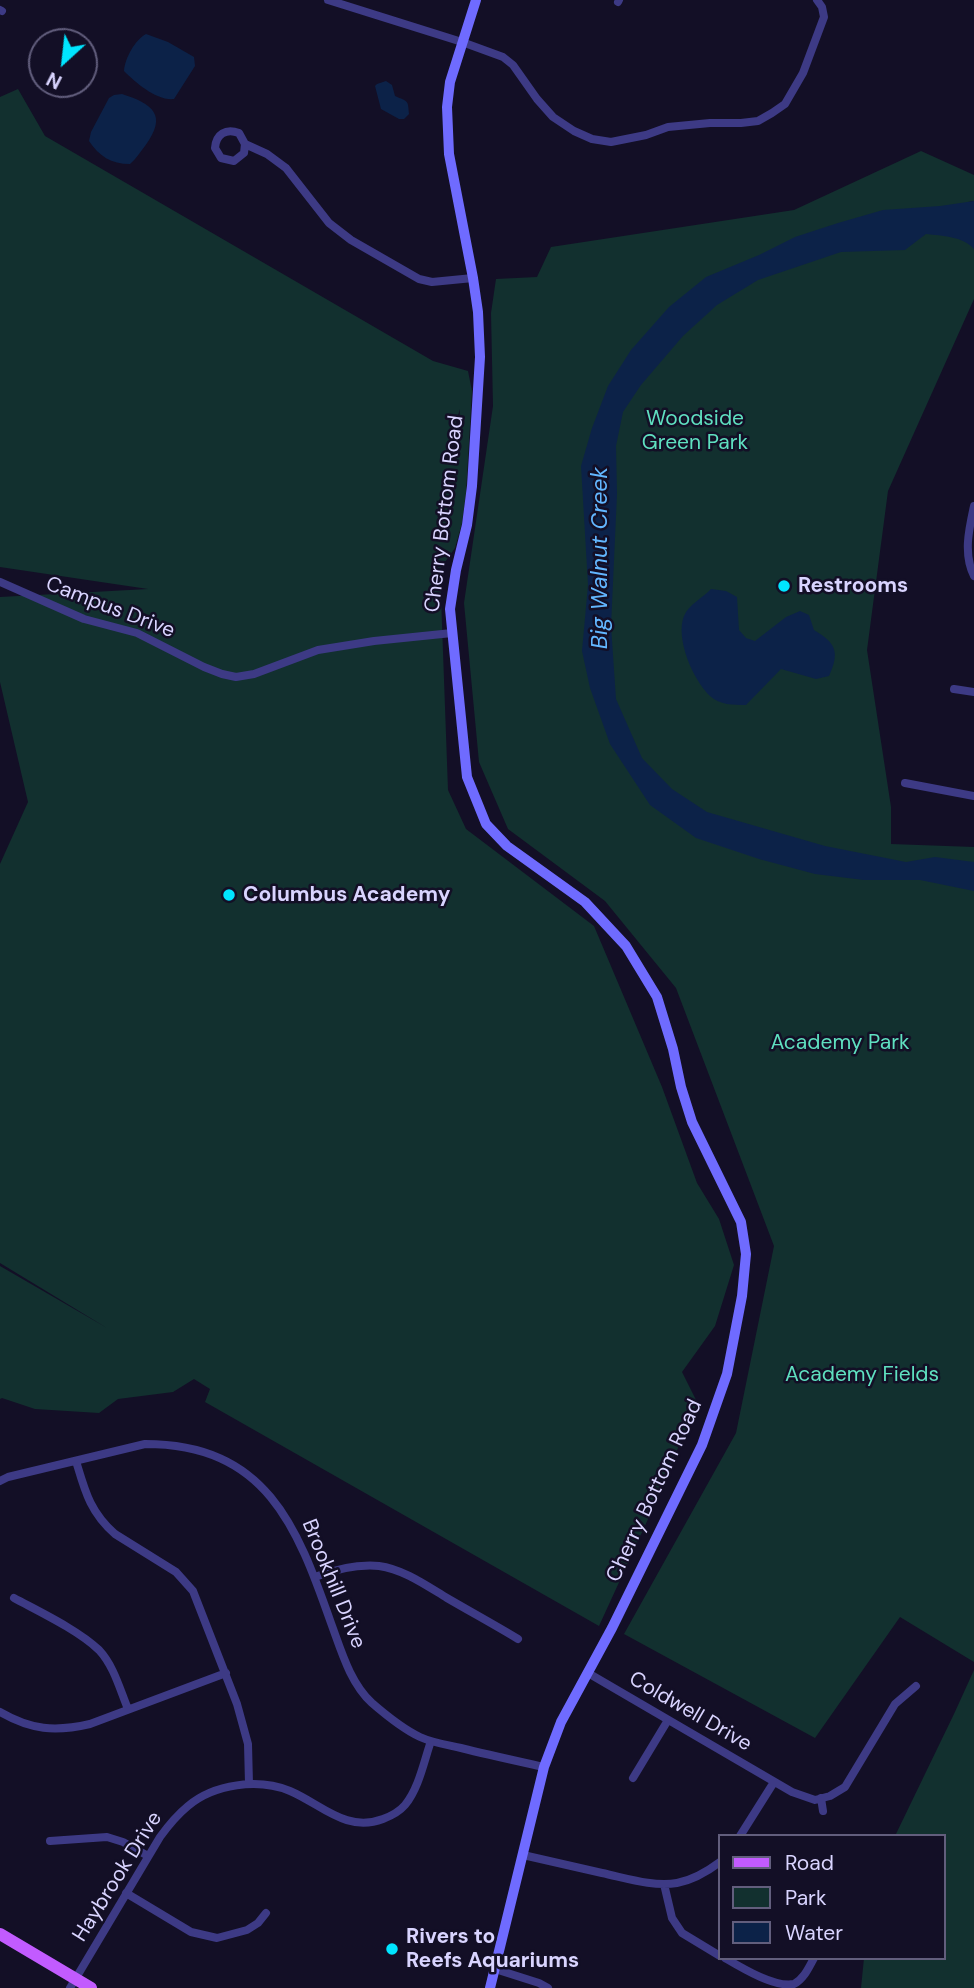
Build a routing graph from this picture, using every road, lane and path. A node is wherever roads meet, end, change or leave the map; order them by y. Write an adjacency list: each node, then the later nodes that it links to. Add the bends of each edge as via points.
1 (328, 0): 4 (street)
2 (476, 0): 4 (main road, Cherry Bottom Road)
3 (820, 4): 4 (street, via 824,17 803,74 779,109 758,121 668,127 611,142 574,131 554,117 503,57)
4 (462, 42): 6 (main road, Cherry Bottom Road, via 447,107 449,154)
5 (245, 144): 6 (street, via 286,168 331,225 364,248 419,279)
6 (473, 278): 10 (main road, Cherry Bottom Road, via 480,358 473,473 450,609)
7 (974, 506): 8 (street, via 967,561)
8 (974, 576)
9 (0, 582): 10 (street, Campus Drive, via 84,619 137,632 204,667 236,677 318,650)
10 (452, 634): 21 (main road, Cherry Bottom Road, via 467,778 486,824 507,846 585,902 626,946 657,997 692,1122 741,1222 747,1254 727,1374 702,1445)
11 (954, 689): 12 (street)
12 (974, 692)
13 (905, 783): 14 (street)
14 (974, 796)
15 (76, 1461): 16 (street, Brookhill Drive); 17 (street, Brookhill Drive, via 145,1444 191,1449 225,1460 255,1480 278,1504); 20 (street, via 97,1517 176,1573 193,1591)
16 (0, 1481)
17 (315, 1577): 19 (street, via 358,1565 396,1570); 26 (street, Brookhill Drive, via 344,1658 360,1688 394,1721)
18 (15, 1598): 23 (street, via 100,1652)
19 (518, 1639)
20 (226, 1673): 23 (street); 30 (street, via 248,1744)
21 (588, 1673): 25 (street, Coldwell Drive); 27 (main road, Cherry Bottom Road)
22 (916, 1686): 31 (street, via 895,1704 845,1787)
23 (128, 1709): 24 (street, via 90,1724 47,1729)
24 (0, 1712)
25 (668, 1720): 28 (street); 29 (street, Coldwell Drive)
26 (431, 1741): 27 (street, Brookhill Drive); 30 (street, Haybrook Drive, via 405,1805 377,1821 342,1820 292,1792)
27 (544, 1767): 36 (main road, Cherry Bottom Road)
28 (633, 1778)
29 (774, 1782): 31 (street, Coldwell Drive, via 815,1800); 33 (street)
30 (249, 1784): 35 (street, Haybrook Drive, via 221,1789 189,1804)
31 (821, 1798): 32 (street)
32 (823, 1811)
33 (741, 1834)
34 (50, 1841): 35 (street, via 107,1838)
35 (148, 1856): 39 (street, Haybrook Drive)
36 (523, 1856): 38 (street); 45 (main road, Cherry Bottom Road)
37 (718, 1862): 38 (street, via 688,1880)
38 (664, 1884): 42 (street, via 672,1918 682,1933)
39 (126, 1893): 40 (street, via 191,1931 217,1938 247,1930); 46 (street, Haybrook Drive)
40 (266, 1913)
41 (0, 1934): 46 (main road)
42 (718, 1955)
43 (728, 1960): 44 (street, via 772,1986 783,1987 795,1984)
44 (813, 1960)
45 (495, 1969): 48 (main road, Cherry Bottom Road); 49 (street)
46 (73, 1983): 47 (main road)
47 (91, 1988)
48 (489, 1988)
49 (548, 1988)

